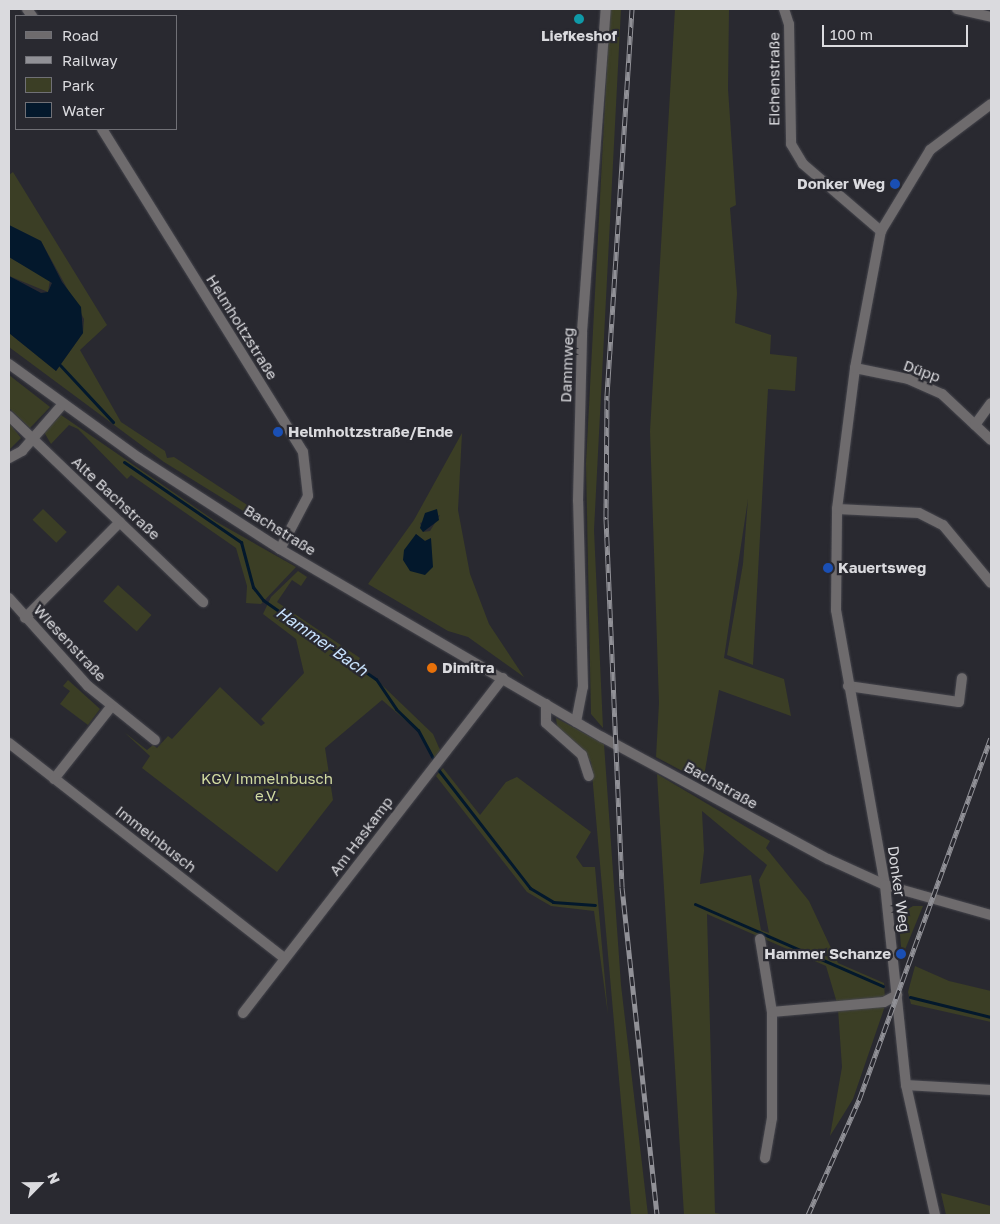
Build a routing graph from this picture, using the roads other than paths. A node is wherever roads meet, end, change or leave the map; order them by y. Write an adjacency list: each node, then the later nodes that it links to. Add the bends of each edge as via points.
1 (606, 9): 29 (street, Dammweg, via 582,332 578,501 583,696)
2 (784, 9): 7 (street, Eichenstraße, via 789,24 791,144 803,164)
3 (957, 9): 4 (street)
4 (991, 17)
5 (991, 104): 7 (street, Donker Weg, via 930,150)
6 (103, 130): 19 (street, Helmholtzstraße, via 303,452 308,496)
7 (881, 231): 9 (street, Donker Weg)
8 (9, 364): 11 (street, Bachstraße)
9 (856, 368): 13 (street, Düpp, via 908,379 942,394); 17 (street, Donker Weg)
10 (991, 403): 13 (street)
11 (62, 405): 14 (street); 19 (street, Bachstraße)
12 (9, 416): 14 (street, Alte Bachstraße)
13 (975, 425): 15 (street, Düpp)
14 (31, 437): 16 (street, via 22,452); 18 (street, Alte Bachstraße)
15 (991, 440)
16 (9, 458)
17 (837, 509): 20 (street, via 919,513 943,525); 26 (street, Donker Weg, via 836,610)
18 (120, 522): 22 (street, Alte Bachstraße); 23 (street)
19 (280, 549): 24 (street, Bachstraße)
20 (991, 583)
21 (9, 598): 23 (street, Wiesenstraße)
22 (203, 602)
23 (25, 618): 28 (street, Wiesenstraße)
24 (503, 678): 27 (street, Bachstraße); 37 (street, Am Haskamp)
25 (962, 678): 26 (street, via 959,702)
26 (848, 686): 34 (street, Donker Weg)
27 (546, 704): 29 (street, Bachstraße); 32 (street, via 546,723 582,754)
28 (110, 708): 30 (street, Wiesenstraße); 33 (street)
29 (576, 722): 34 (street, Bachstraße, via 780,834)
30 (154, 740)
31 (9, 743): 33 (street, Immelnbusch)
32 (589, 776)
33 (54, 779): 37 (street, Immelnbusch)
34 (885, 885): 35 (street, Bachstraße); 38 (street, Donker Weg)
35 (991, 915)
36 (760, 939): 39 (street)
37 (284, 958): 40 (street, Am Haskamp)
38 (897, 995): 39 (street, via 884,1002); 41 (street, Donker Weg)
39 (772, 1012): 43 (street, via 772,1118)
40 (243, 1013)
41 (906, 1085): 42 (street); 44 (street, Donker Weg)
42 (991, 1090)
43 (765, 1158)
44 (935, 1215)

